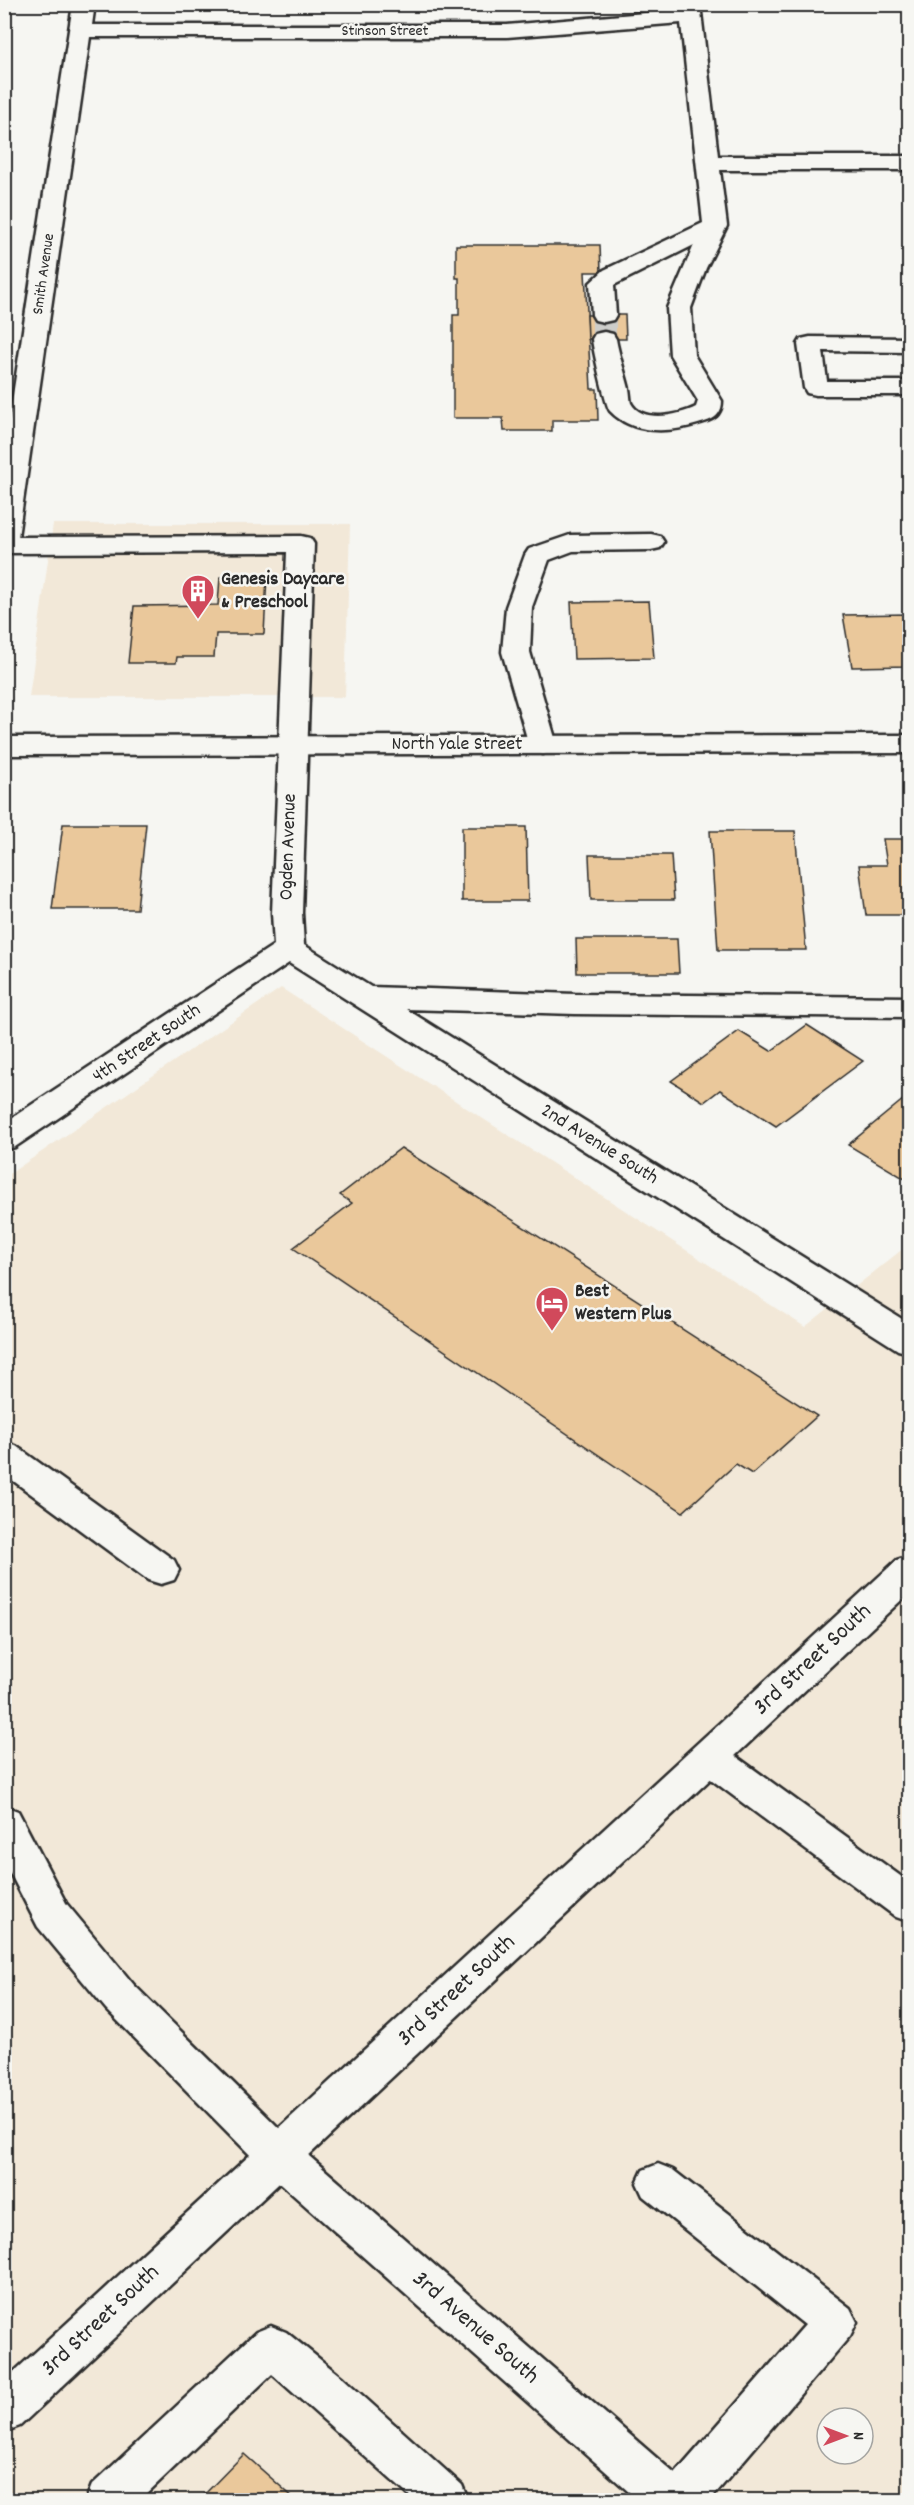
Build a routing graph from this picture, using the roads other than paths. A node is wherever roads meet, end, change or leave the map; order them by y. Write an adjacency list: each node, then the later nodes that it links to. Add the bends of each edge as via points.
1 (84, 4): 3 (street, Smith Avenue)
2 (689, 10): 3 (street, Stinson Street, via 507,31); 4 (street)
3 (80, 31): 10 (street, Smith Avenue)
4 (708, 163): 5 (street); 6 (street)
5 (909, 163)
6 (715, 226): 6 (street, via 679,308 682,355 710,401 708,411 678,423 637,419 620,406 619,391 605,356 602,283)
7 (909, 345): 8 (street, via 810,344 816,388)
8 (909, 388)
9 (651, 542): 12 (street, via 570,543 538,555 519,606 516,652)
10 (4, 544): 14 (street, Ogden Avenue, via 302,544)
11 (909, 744): 12 (street, North Yale Street)
12 (543, 745): 14 (street, North Yale Street)
13 (4, 746): 14 (street, North Yale Street)
14 (292, 746): 15 (street, Ogden Avenue)
15 (289, 949): 16 (street, 2nd Avenue South); 18 (street, 4th Street South)
16 (364, 997): 17 (street); 19 (street, 2nd Avenue South)
17 (909, 1008)
18 (4, 1139)
19 (909, 1341)
20 (4, 1455): 21 (street)
21 (162, 1570)
22 (909, 1570): 23 (street, 3rd Street South)
23 (709, 1756): 25 (street); 26 (street, 3rd Street South)
24 (4, 1822): 26 (street, 3rd Avenue South, via 52,1915 120,1997)
25 (909, 1905)
26 (279, 2156): 28 (street, 3rd Street South); 31 (street, 3rd Avenue South)
27 (658, 2183): 32 (street, via 835,2322)
28 (4, 2411)
29 (108, 2500): 30 (street, via 271,2346)
30 (446, 2500)
31 (671, 2500)
32 (681, 2500)

